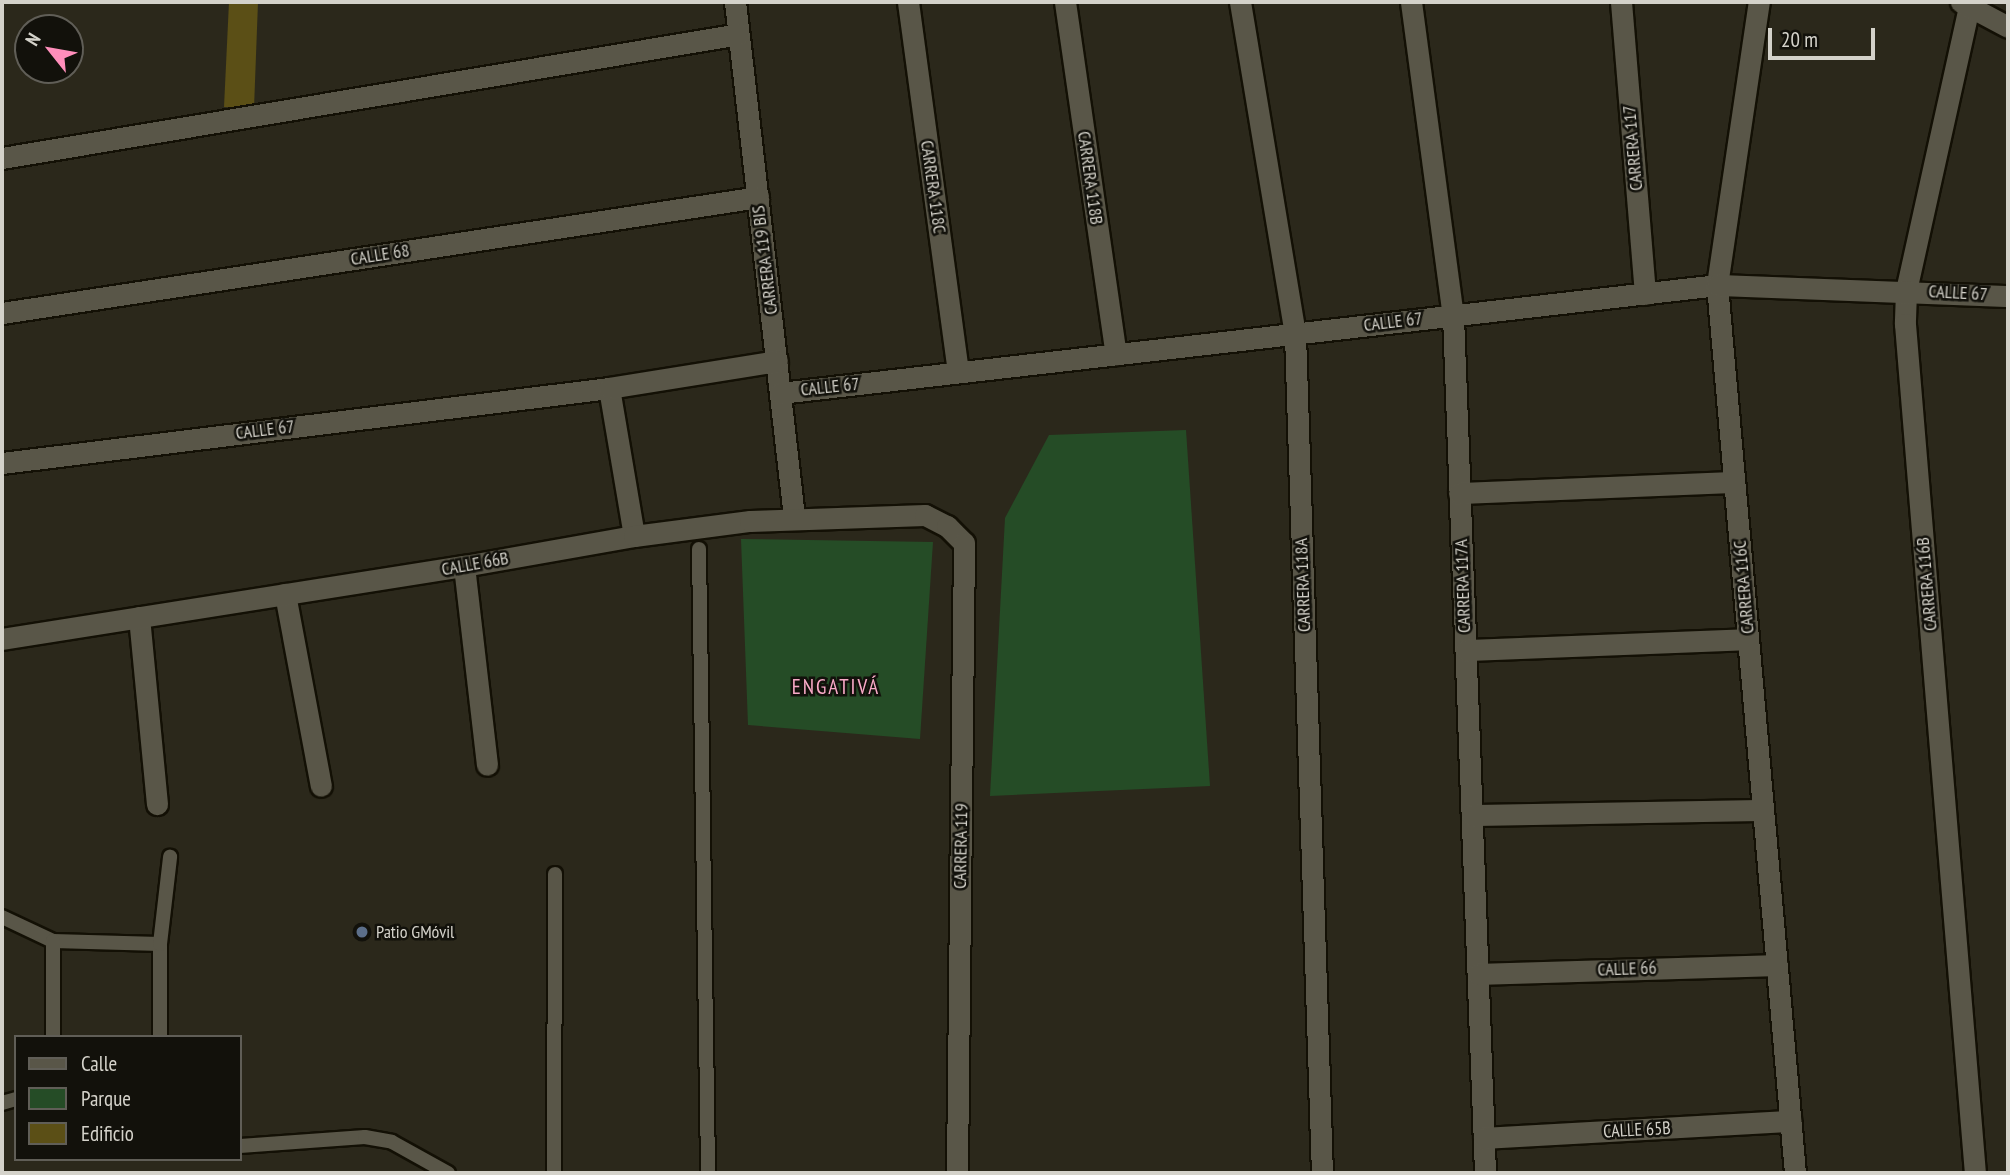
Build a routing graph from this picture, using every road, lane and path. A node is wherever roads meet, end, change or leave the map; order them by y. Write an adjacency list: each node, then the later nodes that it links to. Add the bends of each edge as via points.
1 (735, 2): 10 (street, CARRERA 119 BIS)
2 (908, 2): 22 (street, CARRERA 118C)
3 (1065, 2): 20 (street, CARRERA 118B)
4 (1240, 2): 19 (street, CARRERA 118A)
5 (1411, 2): 18 (street, CARRERA 117A)
6 (1621, 2): 15 (street, CARRERA 117)
7 (1759, 2): 13 (street, CARRERA 116C)
8 (1968, 4): 9 (street); 14 (street, CARRERA 116B)
9 (2008, 27)
10 (739, 34): 11 (street); 12 (street, CARRERA 119 BIS)
11 (2, 158)
12 (758, 197): 17 (street, CALLE 68); 21 (street, CARRERA 119 BIS)
13 (1717, 285): 14 (street, CALLE 67); 15 (street, CALLE 67); 26 (street, CARRERA 116C)
14 (1906, 291): 16 (street, CALLE 67); 62 (street, CARRERA 116B, via 1905,324)
15 (1645, 294): 18 (street, CALLE 67)
16 (2008, 296)
17 (2, 313)
18 (1453, 316): 19 (street, CALLE 67); 27 (street, CARRERA 117A)
19 (1295, 334): 20 (street, CALLE 67); 59 (street, CARRERA 118A)
20 (1116, 354): 22 (street, CALLE 67)
21 (777, 361): 23 (street, CALLE 67); 24 (street, CARRERA 119 BIS)
22 (958, 373): 24 (street, CALLE 67)
23 (609, 388): 25 (street, CALLE 67); 30 (street)
24 (780, 393): 28 (street, CARRERA 119 BIS)
25 (2, 463)
26 (1734, 482): 27 (street); 36 (street, CARRERA 116C)
27 (1459, 493): 37 (street, CARRERA 117A)
28 (794, 517): 29 (street, CALLE 66B, via 925,515); 30 (street, CALLE 66B)
29 (947, 526): 58 (street, CARRERA 119, via 964,543)
30 (634, 536): 32 (street, CALLE 66B)
31 (699, 549): 57 (lane)
32 (464, 566): 33 (street, CALLE 66B); 38 (street)
33 (285, 594): 34 (street, CALLE 66B); 39 (street)
34 (139, 617): 35 (street, CALLE 66B); 40 (street)
35 (2, 639)
36 (1748, 639): 37 (street); 41 (street, CARRERA 116C)
37 (1466, 650): 42 (street, CARRERA 117A)
38 (486, 765)
39 (321, 786)
40 (157, 804)
41 (1763, 810): 42 (street); 48 (street, CARRERA 116C)
42 (1472, 815): 49 (street, CARRERA 117A)
43 (170, 857): 47 (lane)
44 (555, 874): 56 (lane)
45 (2, 917): 46 (lane)
46 (53, 941): 47 (lane); 50 (lane)
47 (160, 944): 51 (lane)
48 (1777, 965): 49 (street, CALLE 66); 52 (street, CARRERA 116C)
49 (1478, 974): 53 (street, CARRERA 117A)
50 (53, 1035)
51 (160, 1035)
52 (1791, 1121): 53 (street, CALLE 65B); 61 (street, CARRERA 116C)
53 (1484, 1138): 60 (street, CARRERA 117A)
54 (242, 1146): 55 (lane, via 365,1137 392,1142)
55 (448, 1173)
56 (554, 1173)
57 (708, 1173)
58 (957, 1173)
59 (1322, 1173)
60 (1485, 1173)
61 (1795, 1173)
62 (1975, 1173)

